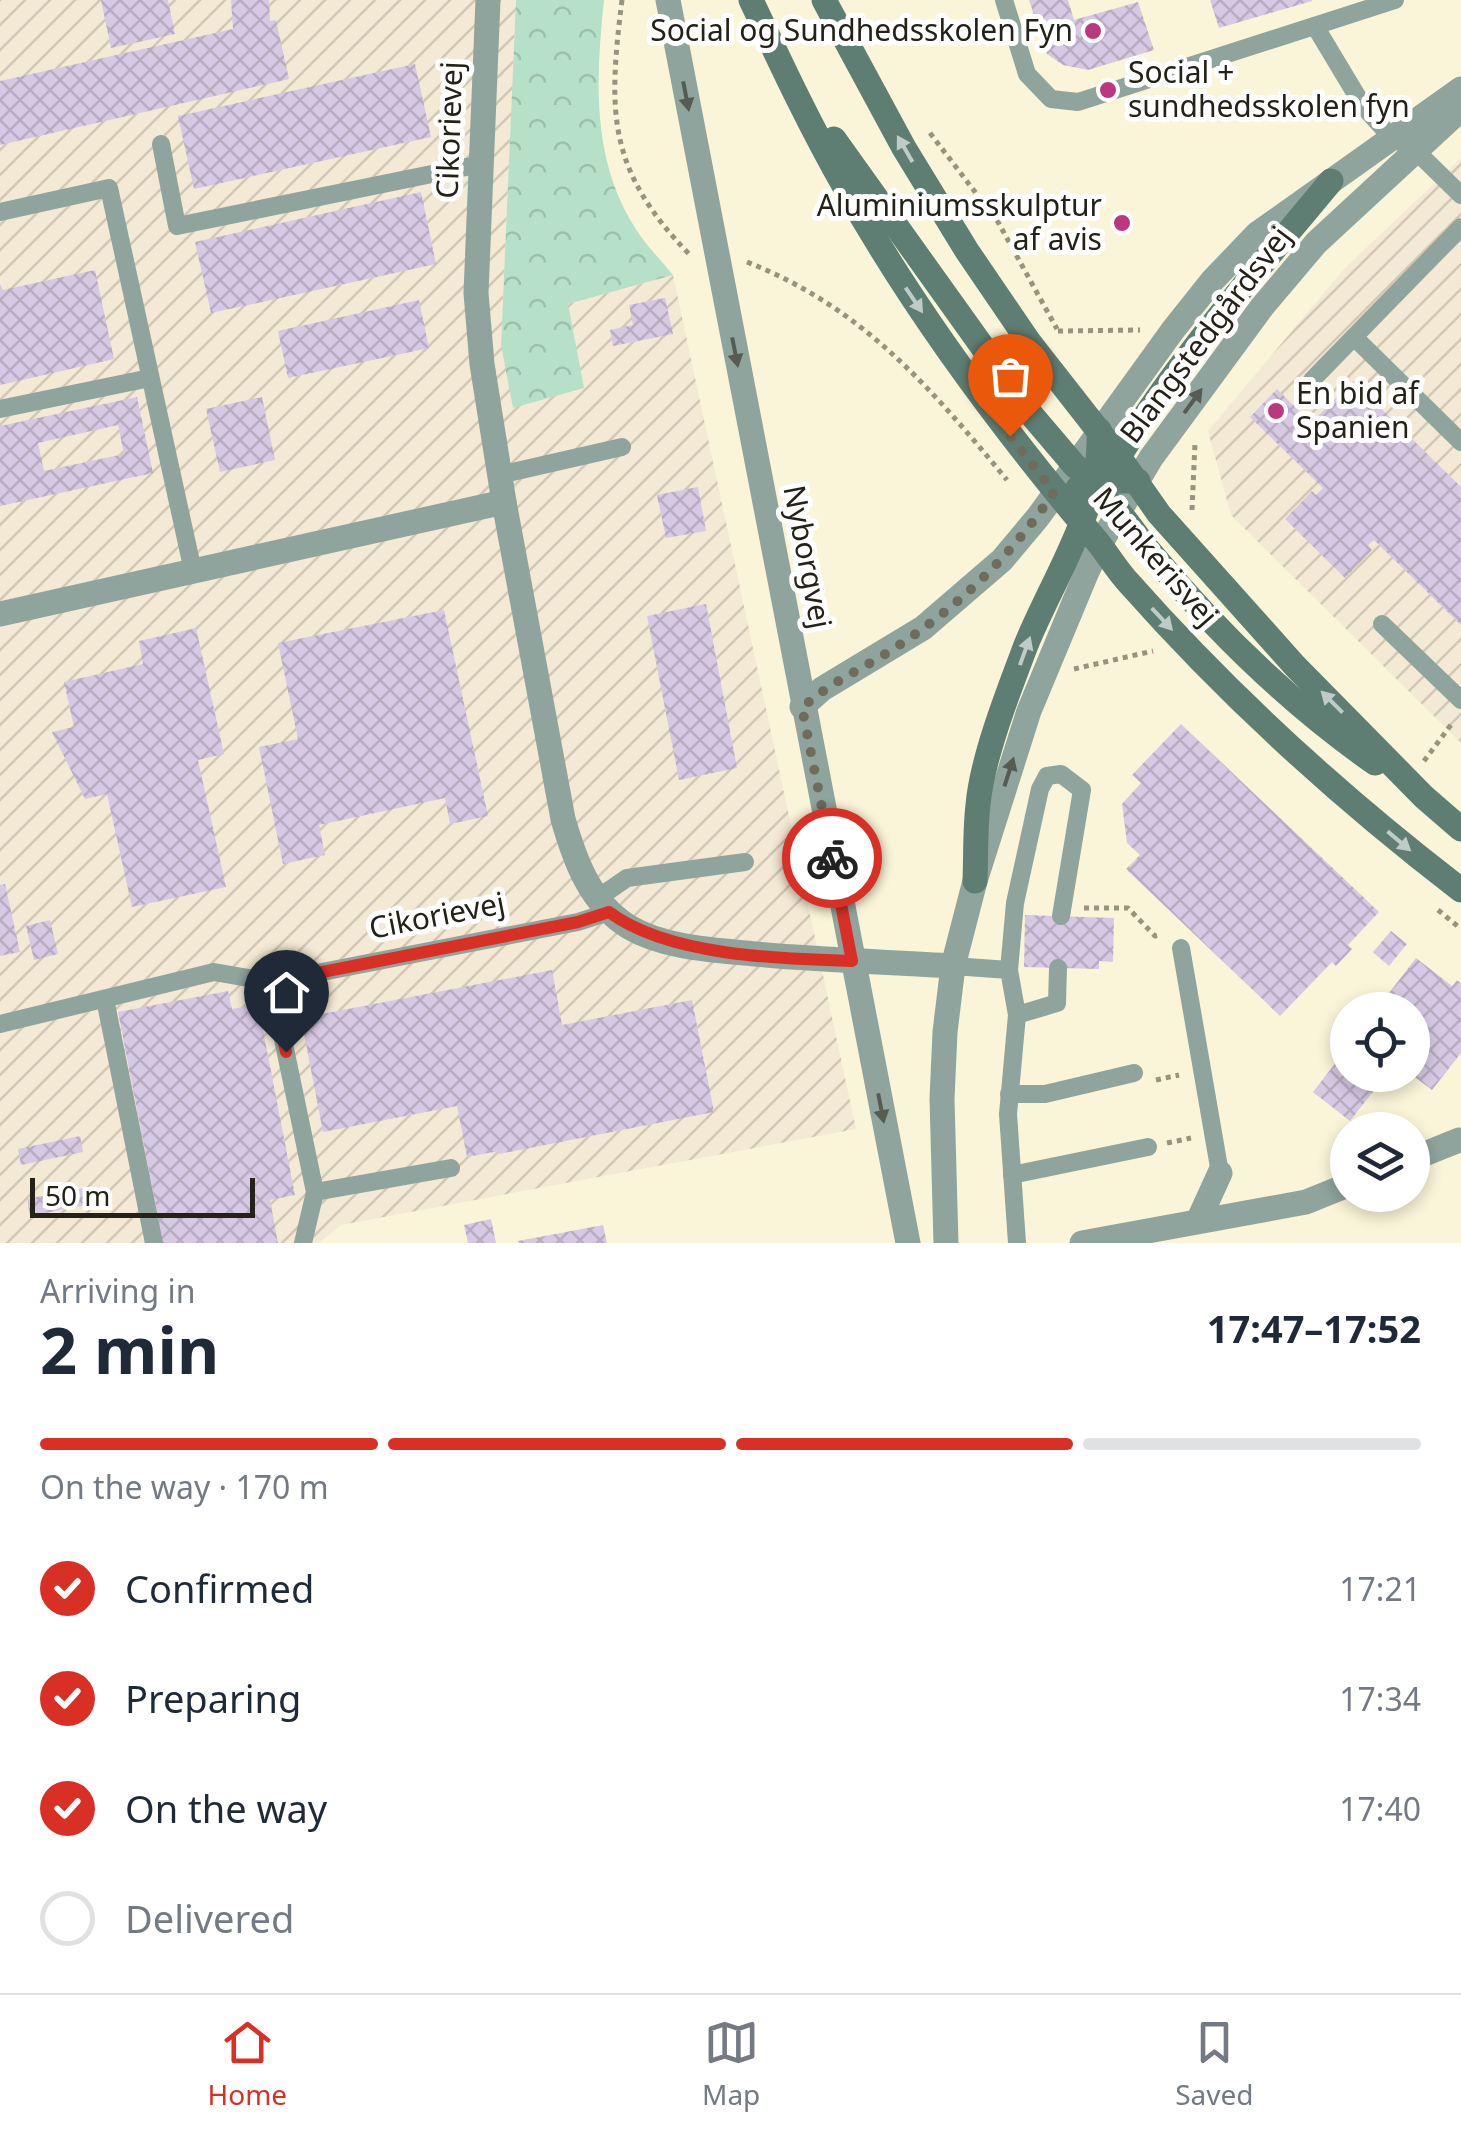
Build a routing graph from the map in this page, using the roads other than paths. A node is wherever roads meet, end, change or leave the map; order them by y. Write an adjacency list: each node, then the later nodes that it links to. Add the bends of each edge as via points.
1 (488, 0): 13 (street, Cikorievej)
2 (668, 0): 37 (street, Nyborgvej, one-way to 37)
3 (750, 0): 8 (main road, Munkerisvej)
4 (824, 0): 22 (main road, Munkerisvej, one-way to 4, via 967,251)
5 (1004, 0): 7 (lane, via 1027,74 1052,99 1078,102)
6 (1395, 0): 7 (lane)
7 (1315, 26): 12 (lane, via 1360,103)
8 (781, 65): 28 (main road, via 1004,378); 29 (main road, Munkerisvej, one-way to 29, via 903,284)
9 (1461, 90): 12 (street, Blangstedgårdsvej)
10 (1461, 109): 12 (street, Blangstedgårdsvej)
11 (161, 144): 13 (lane, via 177,226)
12 (1403, 144): 14 (street, Blangstedgårdsvej); 15 (lane); 27 (street, Blangstedgårdsvej, one-way to 12, via 1262,307)
13 (482, 164): 26 (street, Cikorievej, via 476,292)
14 (1330, 182): 22 (street, Blangstedgårdsvej, via 1257,234 1212,282); 25 (main road)
15 (1461, 195)
16 (0, 212): 19 (lane, via 109,188)
17 (1461, 227): 18 (lane)
18 (1354, 337): 20 (lane); 23 (lane)
19 (150, 378): 21 (lane); 33 (lane)
20 (1312, 380)
21 (0, 410)
22 (1099, 430): 25 (main road, Munkerisvej); 28 (main road)
23 (1461, 442)
24 (622, 447): 26 (lane)
25 (1119, 456): 27 (main road, Munkerisvej); 28 (main road)
26 (499, 475): 30 (street, Cikorievej)
27 (1138, 481): 28 (main road); 38 (main road, Munkerisvej, one-way to 27, via 1295,666 1159,514)
28 (1098, 488): 29 (main road); 31 (main road); 32 (main road); 38 (main road, via 1192,601 1273,681 1325,728)
29 (1054, 492): 31 (main road, Munkerisvej); 37 (street, via 1002,560 953,605)
30 (504, 502): 33 (street); 43 (street, Cikorievej, via 563,819 574,858)
31 (1081, 522): 32 (main road, Munkerisvej); 41 (main road, one-way to 31, via 978,802 994,738)
32 (1100, 544): 41 (street, one-way to 32, via 1042,677); 42 (main road, Munkerisvej, one-way to 42, via 1224,684)
33 (192, 571): 34 (street)
34 (0, 614)
35 (1382, 624): 36 (lane)
36 (1461, 700)
37 (802, 708): 46 (street, Nyborgvej)
38 (1424, 797): 39 (main road, Munkerisvej)
39 (1461, 829)
40 (745, 862): 43 (lane, via 627,878)
41 (975, 882): 47 (street)
42 (1461, 890)
43 (604, 905): 46 (street, via 630,928 710,950); 50 (lane, Cikorievej, via 578,922)
44 (1061, 912): 49 (lane, via 1082,790 1061,774 1047,776 1040,789 1015,903)
45 (1180, 948): 60 (lane)
46 (852, 961): 47 (street); 67 (street, Nyborgvej, one-way to 67)
47 (953, 966): 49 (lane); 68 (street, via 942,1099)
48 (1058, 968): 52 (lane, via 1058,1003)
49 (1009, 970): 52 (lane)
50 (271, 982): 51 (lane, via 214,972); 62 (lane)
51 (105, 998): 53 (lane); 65 (lane)
52 (1017, 1015): 55 (lane)
53 (0, 1024)
54 (1134, 1073): 55 (lane, via 1045,1094)
55 (1010, 1094): 61 (lane)
56 (1459, 1140): 58 (street)
57 (1148, 1147): 61 (lane)
58 (1430, 1152)
59 (451, 1168): 62 (lane)
60 (1220, 1173): 64 (street)
61 (1012, 1175): 69 (lane)
62 (315, 1192): 66 (lane)
63 (1330, 1192): 64 (street)
64 (1199, 1219): 70 (street)
65 (154, 1243)
66 (303, 1243)
67 (908, 1243)
68 (946, 1243)
69 (1017, 1243)
70 (1087, 1243)

